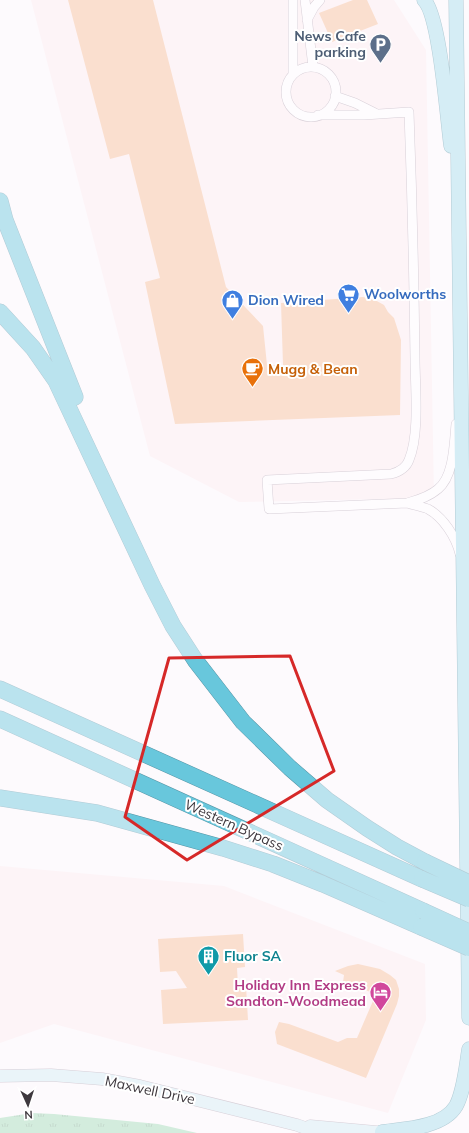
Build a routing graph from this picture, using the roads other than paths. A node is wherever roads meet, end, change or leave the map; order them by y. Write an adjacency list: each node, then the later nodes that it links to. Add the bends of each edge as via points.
1 (292, 0): 8 (street)
2 (305, 0): 6 (street)
3 (320, 0): 6 (street)
4 (424, 0): 13 (main road, via 434,19 439,48)
5 (456, 0): 13 (main road)
6 (307, 20): 7 (street)
7 (313, 67): 8 (street, via 305,67); 9 (street, via 321,69 330,77 335,88)
8 (293, 74): 11 (street, via 286,87 291,107 303,115)
9 (335, 96): 10 (street); 11 (street, via 329,108)
10 (375, 113): 11 (street); 16 (street, via 409,112 415,414 412,452 406,465 391,474 267,480 269,509)
11 (318, 115)
12 (0, 200): 18 (highway, via 33,293)
13 (458, 210): 15 (main road)
14 (0, 312): 18 (highway, via 33,348 56,381)
15 (460, 389): 16 (street, via 450,469 446,481 425,497); 17 (main road)
16 (406, 503): 17 (street, via 426,508 434,513 458,546)
17 (464, 567): 26 (main road)
18 (152, 585): 22 (highway, bridge, via 173,626 195,660 243,722 290,768 327,800 366,828 425,862)
19 (0, 689): 23 (highway, Western Bypass, bridge)
20 (0, 719): 24 (highway, Western Bypass, bridge)
21 (0, 798): 25 (highway, bridge, via 97,813 223,848 316,881)
22 (469, 883)
23 (469, 899)
24 (469, 932)
25 (469, 948)
26 (469, 1018)
27 (469, 1050): 31 (main road, via 460,1096 448,1115 433,1123)
28 (0, 1076): 29 (main road, Maxwell Drive, via 51,1075 102,1079)
29 (297, 1125): 30 (main road, Maxwell Drive); 31 (main road, Maxwell Drive)
30 (319, 1133)
31 (385, 1133)

